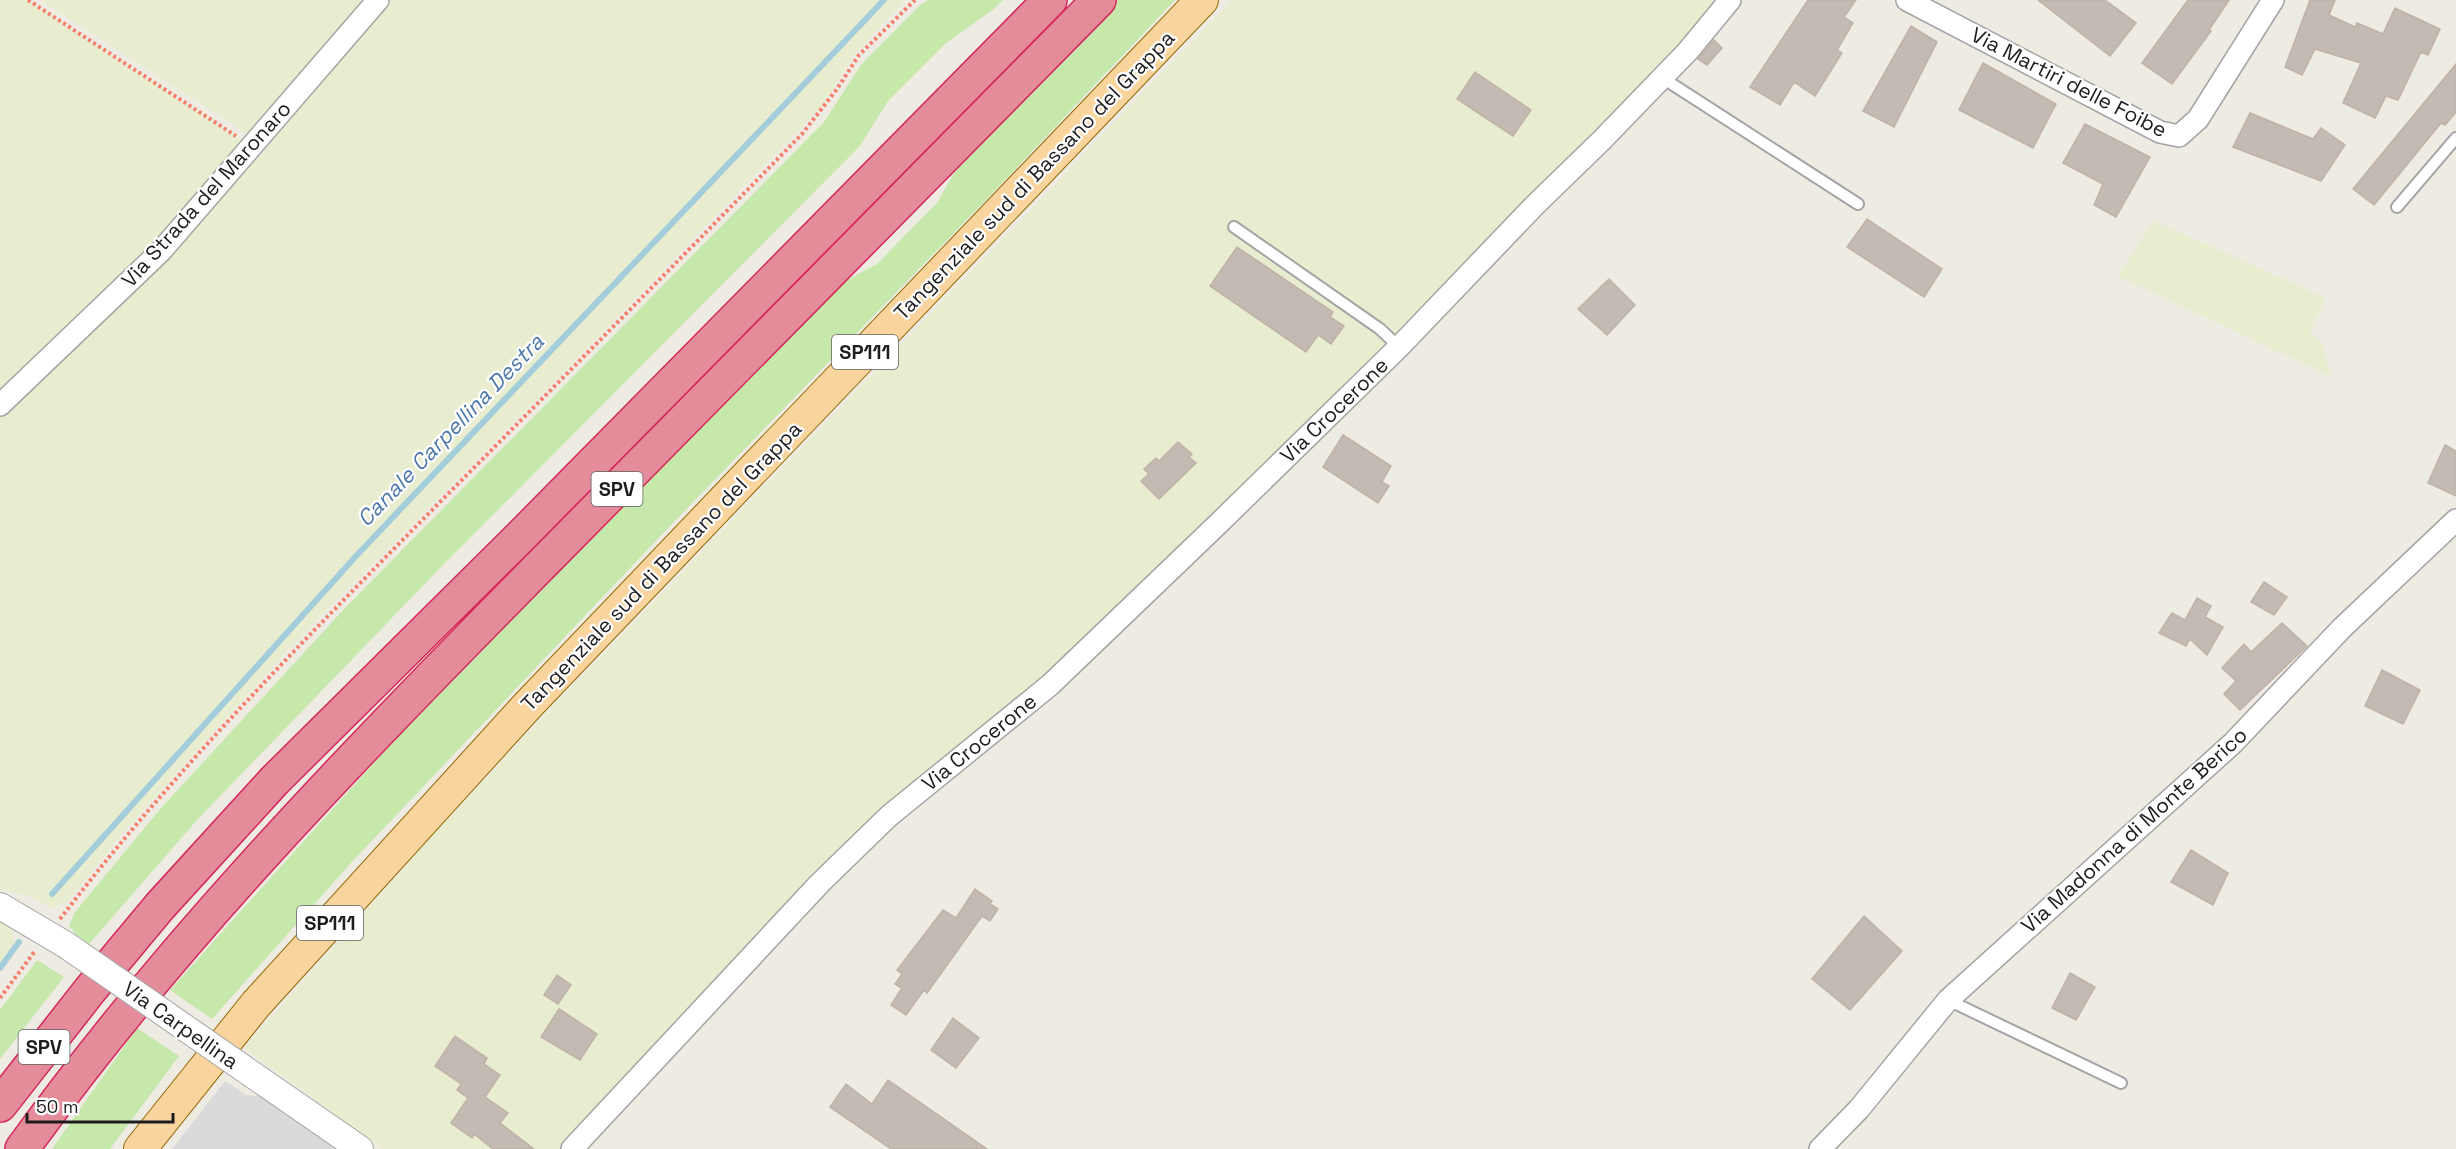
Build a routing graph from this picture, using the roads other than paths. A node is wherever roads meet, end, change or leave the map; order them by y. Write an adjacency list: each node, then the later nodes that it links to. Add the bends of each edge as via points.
1 (1050, 0): 19 (highway, SPV, via 275,780 153,914)
2 (1099, 0): 20 (highway, SPV, via 378,730 246,873 133,1005)
3 (1202, 0): 21 (main road, Tangenziale sud di Bassano del Grappa / SP111, via 529,704 256,1004)
4 (1730, 0): 8 (street, Via Crocerone)
5 (1907, 0): 6 (street, Via Martiri delle Foibe, via 2160,132 2179,136 2199,119)
6 (2273, 0)
7 (371, 2): 14 (street, Via Strada del Maronaro, via 161,251)
8 (1661, 77): 10 (lane); 13 (street, Via Crocerone)
9 (2456, 138): 11 (lane)
10 (1858, 204)
11 (2397, 207)
12 (1234, 226): 13 (lane, Via Crocerone, via 1380,329)
13 (1399, 347): 23 (street, Via Crocerone, via 1050,685 889,816 820,883)
14 (0, 405)
15 (2456, 520): 17 (street, Via Madonna di Monte Berico, via 2342,628 2233,743)
16 (0, 906): 22 (street, Via Carpellina, bridge, via 57,940)
17 (1948, 1000): 18 (lane); 24 (street, Via Madonna di Monte Berico, via 1859,1109)
18 (2121, 1083)
19 (0, 1105)
20 (22, 1149)
21 (140, 1149)
22 (360, 1149)
23 (572, 1149)
24 (1820, 1149)

